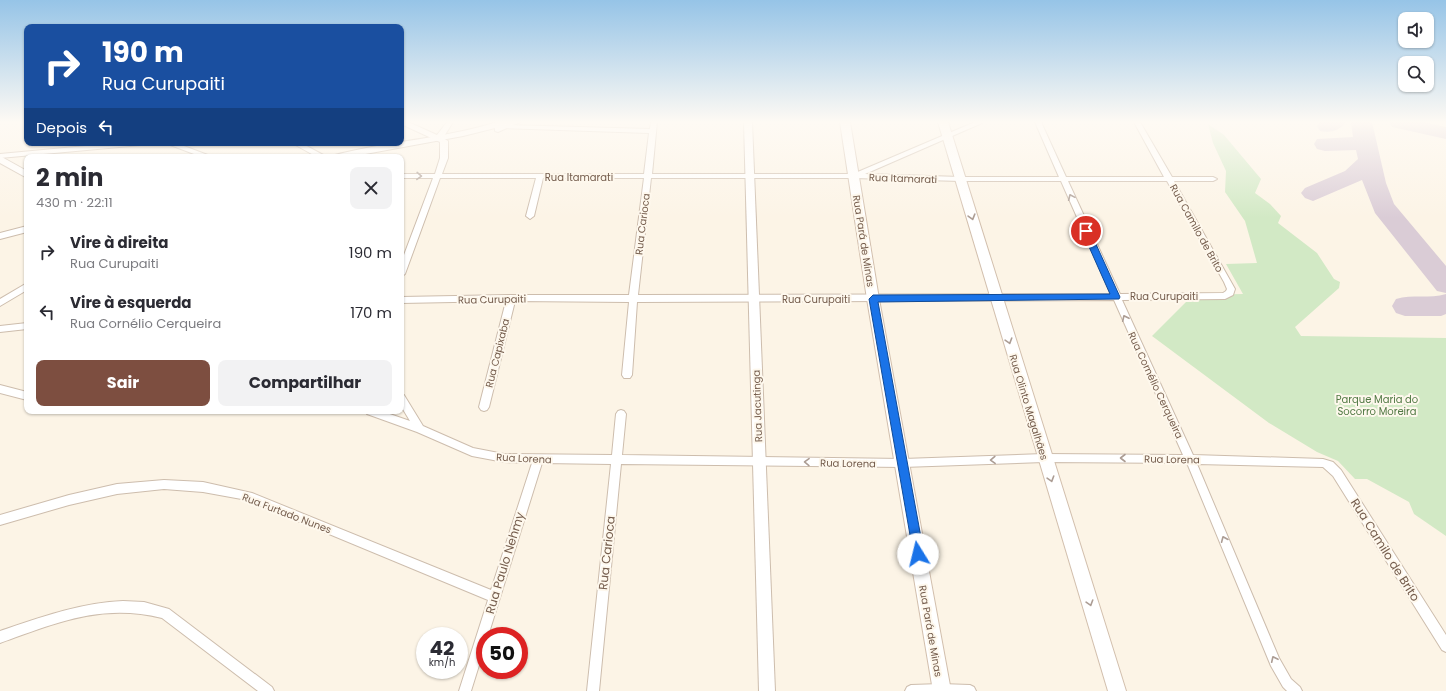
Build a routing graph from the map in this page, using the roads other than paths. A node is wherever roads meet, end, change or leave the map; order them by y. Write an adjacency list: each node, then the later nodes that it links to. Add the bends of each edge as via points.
1 (444, 154): 13 (street)
2 (650, 154): 17 (street, Rua Carioca)
3 (749, 154): 14 (street, Rua Jacutinga)
4 (850, 154): 15 (main road, Rua Pará de Minas)
5 (904, 154): 15 (street)
6 (953, 154): 18 (main road, Rua Olinto Magalhães)
7 (1052, 154): 19 (street, Rua Cornélio Cerqueira)
8 (1155, 154): 20 (street, Rua Camilo de Brito)
9 (24, 155): 10 (street)
10 (0, 157): 11 (street)
11 (24, 173)
12 (404, 176): 13 (street, Rua Itamarati, one-way to 13)
13 (437, 176): 16 (street, Rua Itamarati); 27 (street)
14 (750, 176): 15 (street, Rua Itamarati); 17 (street, Rua Itamarati); 34 (street, Rua Jacutinga)
15 (853, 176): 18 (street, Rua Itamarati); 35 (main road, Rua Pará de Minas)
16 (540, 177): 17 (street, Rua Itamarati); 22 (street)
17 (648, 177): 33 (street, Rua Carioca)
18 (961, 179): 19 (street, Rua Itamarati); 30 (main road, Rua Olinto Magalhães, one-way to 30)
19 (1063, 179): 20 (street, Rua Itamarati); 31 (street, Rua Cornélio Cerqueira, one-way to 19)
20 (1169, 179): 21 (street, Rua Itamarati); 29 (street, Rua Camilo de Brito, via 1228,282)
21 (1212, 179)
22 (530, 216)
23 (24, 222): 24 (street)
24 (0, 229)
25 (24, 230): 26 (street)
26 (0, 236)
27 (404, 266)
28 (24, 288): 37 (street)
29 (1230, 293): 31 (street, Rua Curupaiti, via 1224,296)
30 (996, 297): 31 (street, Rua Curupaiti); 35 (street, Rua Curupaiti); 48 (main road, Rua Olinto Magalhães, one-way to 48)
31 (1116, 297): 50 (street, Rua Cornélio Cerqueira, one-way to 31)
32 (511, 298): 33 (street, Rua Curupaiti); 36 (street, Rua Curupaiti); 44 (street, Rua Capixaba)
33 (633, 299): 34 (street, Rua Curupaiti); 40 (street, Rua Carioca)
34 (753, 299): 35 (street, Rua Curupaiti); 52 (street, Rua Jacutinga)
35 (873, 299): 54 (main road, Rua Pará de Minas)
36 (404, 300)
37 (0, 303)
38 (24, 326): 39 (street)
39 (0, 329)
40 (627, 375)
41 (0, 389): 42 (street)
42 (24, 395)
43 (404, 403): 47 (street)
44 (484, 407)
45 (378, 414): 47 (street)
46 (621, 414): 51 (street, Rua Carioca)
47 (420, 429): 49 (street, Rua Lorena, via 472,452 504,458)
48 (1044, 458): 50 (street, Rua Lorena, one-way to 48); 54 (street, Rua Lorena, one-way to 54); 66 (main road, Rua Olinto Magalhães, one-way to 66)
49 (538, 459): 51 (street, Rua Lorena); 56 (street, Rua Paulo Nehmy)
50 (1190, 459): 53 (street, Rua Lorena); 67 (street, Rua Cornélio Cerqueira, one-way to 50, via 1287,683 1275,662)
51 (616, 461): 52 (street, Rua Lorena); 62 (street, Rua Carioca)
52 (759, 461): 54 (street, Rua Lorena, one-way to 52); 63 (street, Rua Jacutinga)
53 (1317, 462): 58 (street, Rua Camilo de Brito, via 1329,466 1337,473)
54 (903, 463): 59 (main road, Rua Pará de Minas)
55 (0, 520): 56 (street, Rua Furtado Nunes, via 95,494 144,485 187,484 209,487 248,496)
56 (494, 597): 61 (street, Rua Paulo Nehmy)
57 (0, 637): 60 (street, via 92,608 123,606 153,609 165,613)
58 (1446, 646)
59 (942, 690): 64 (street); 65 (street)
60 (268, 691)
61 (465, 691)
62 (593, 691)
63 (767, 691)
64 (911, 691)
65 (970, 691)
66 (1117, 691)
67 (1296, 691)

